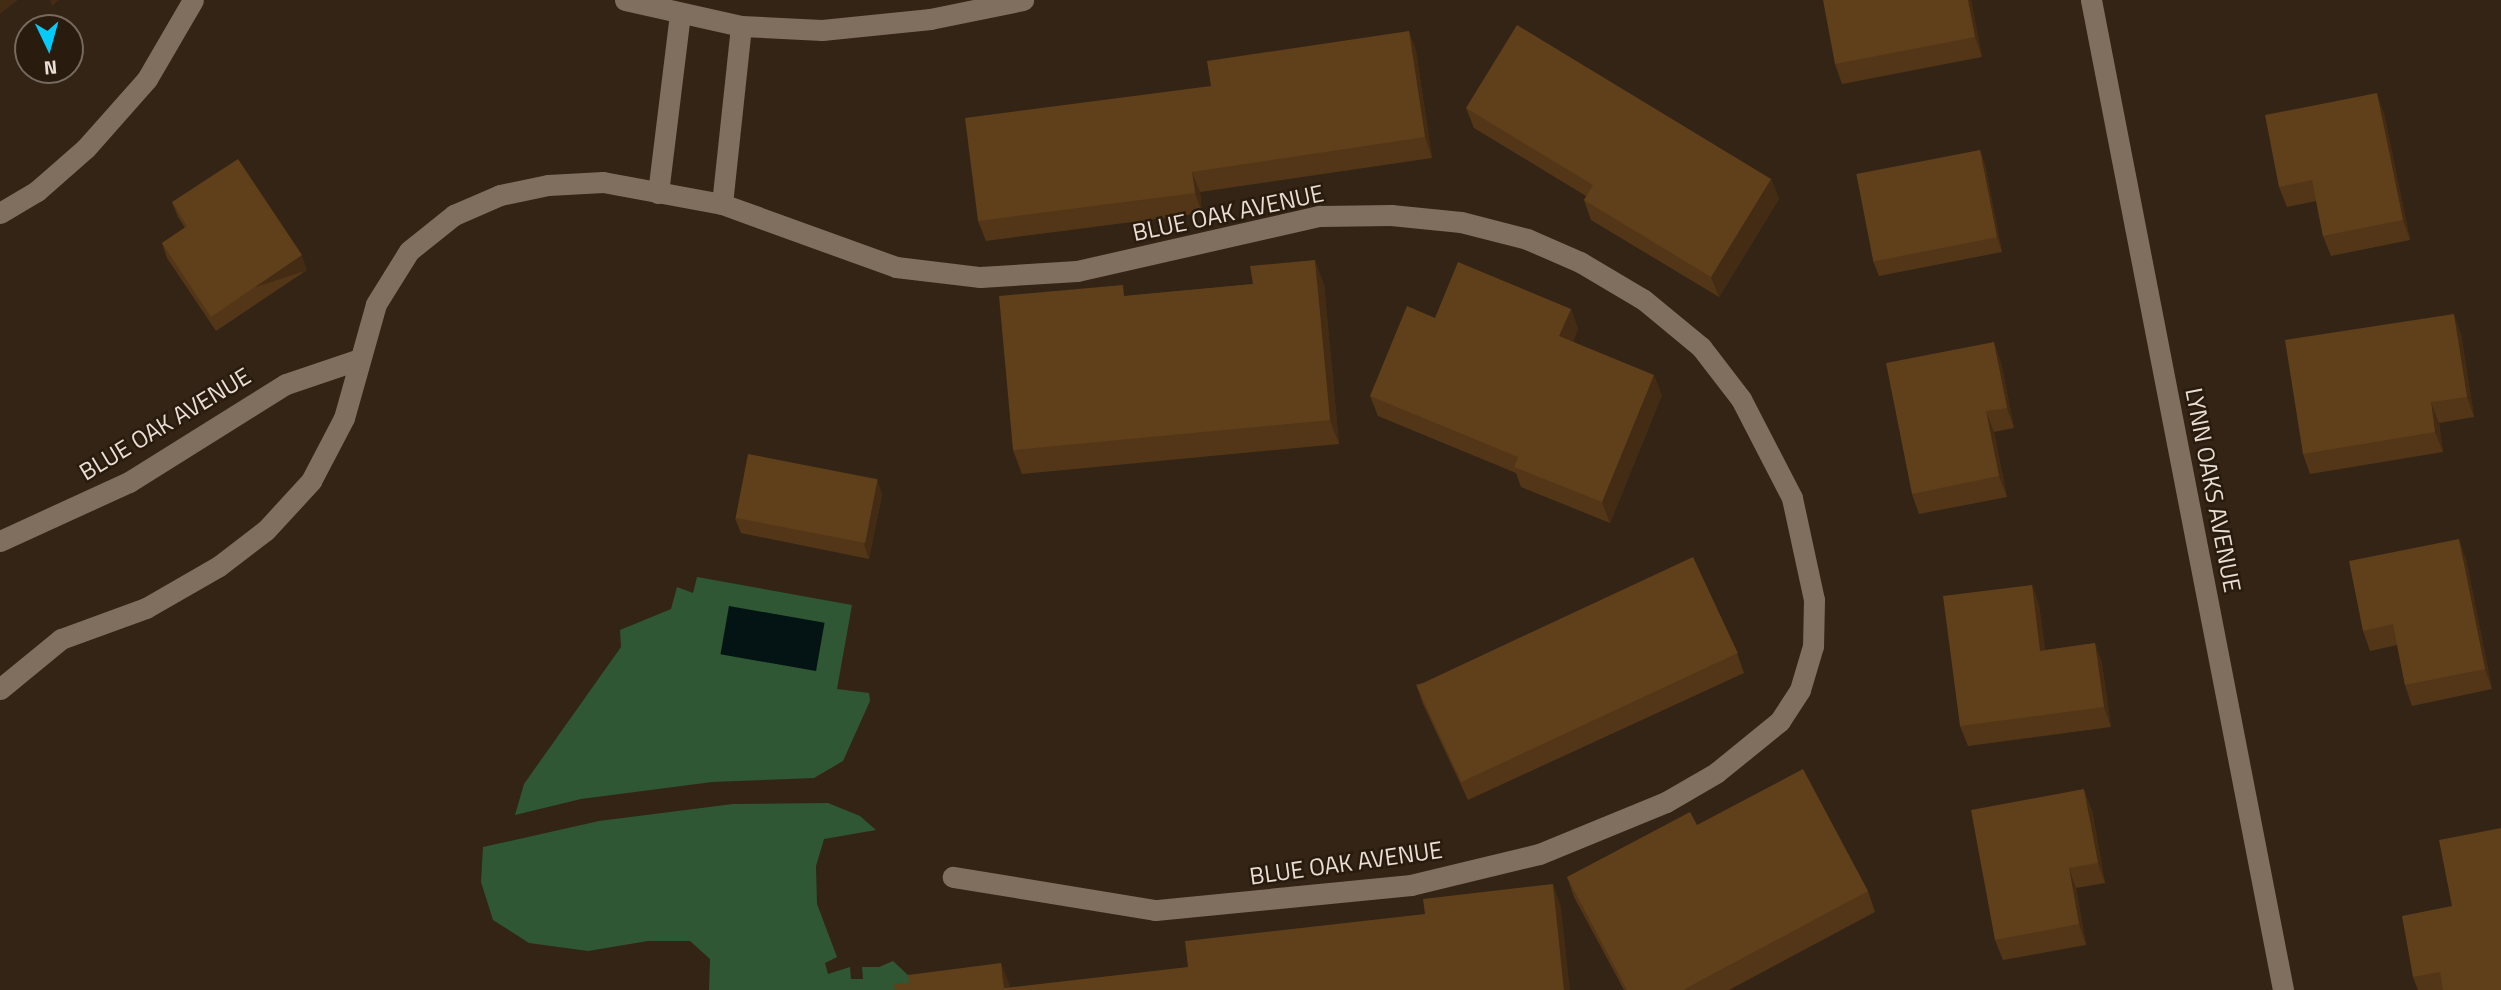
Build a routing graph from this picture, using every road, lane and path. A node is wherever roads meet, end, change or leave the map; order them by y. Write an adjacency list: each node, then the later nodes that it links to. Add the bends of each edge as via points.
1 (193, 0): 9 (street, via 147,79 86,148 37,191)
2 (625, 0): 5 (street)
3 (1023, 0): 6 (street, via 930,19 822,30)
4 (2091, 0): 14 (street, LYNN OAKS AVENUE)
5 (680, 15): 6 (street); 7 (street)
6 (741, 26): 8 (street)
7 (658, 193): 8 (street, BLUE OAK AVENUE); 10 (street, BLUE OAK AVENUE, via 603,183 548,186 500,195 454,215 409,251 376,304)
8 (722, 204): 13 (street, BLUE OAK AVENUE, via 896,267 980,277 1077,271 1320,216 1391,215 1461,222 1527,239 1644,300 1701,346 1741,399 1792,498 1814,600 1812,646 1800,690 1780,721 1716,773 1666,802 1539,855 1411,885 1264,902 1155,910)
9 (0, 214)
10 (360, 359): 11 (street, BLUE OAK AVENUE, via 286,384 130,482); 12 (street, BLUE OAK AVENUE, via 344,418 311,481 266,530 219,566 146,608 61,639)
11 (0, 541)
12 (0, 689)
13 (953, 877)
14 (2283, 990)

